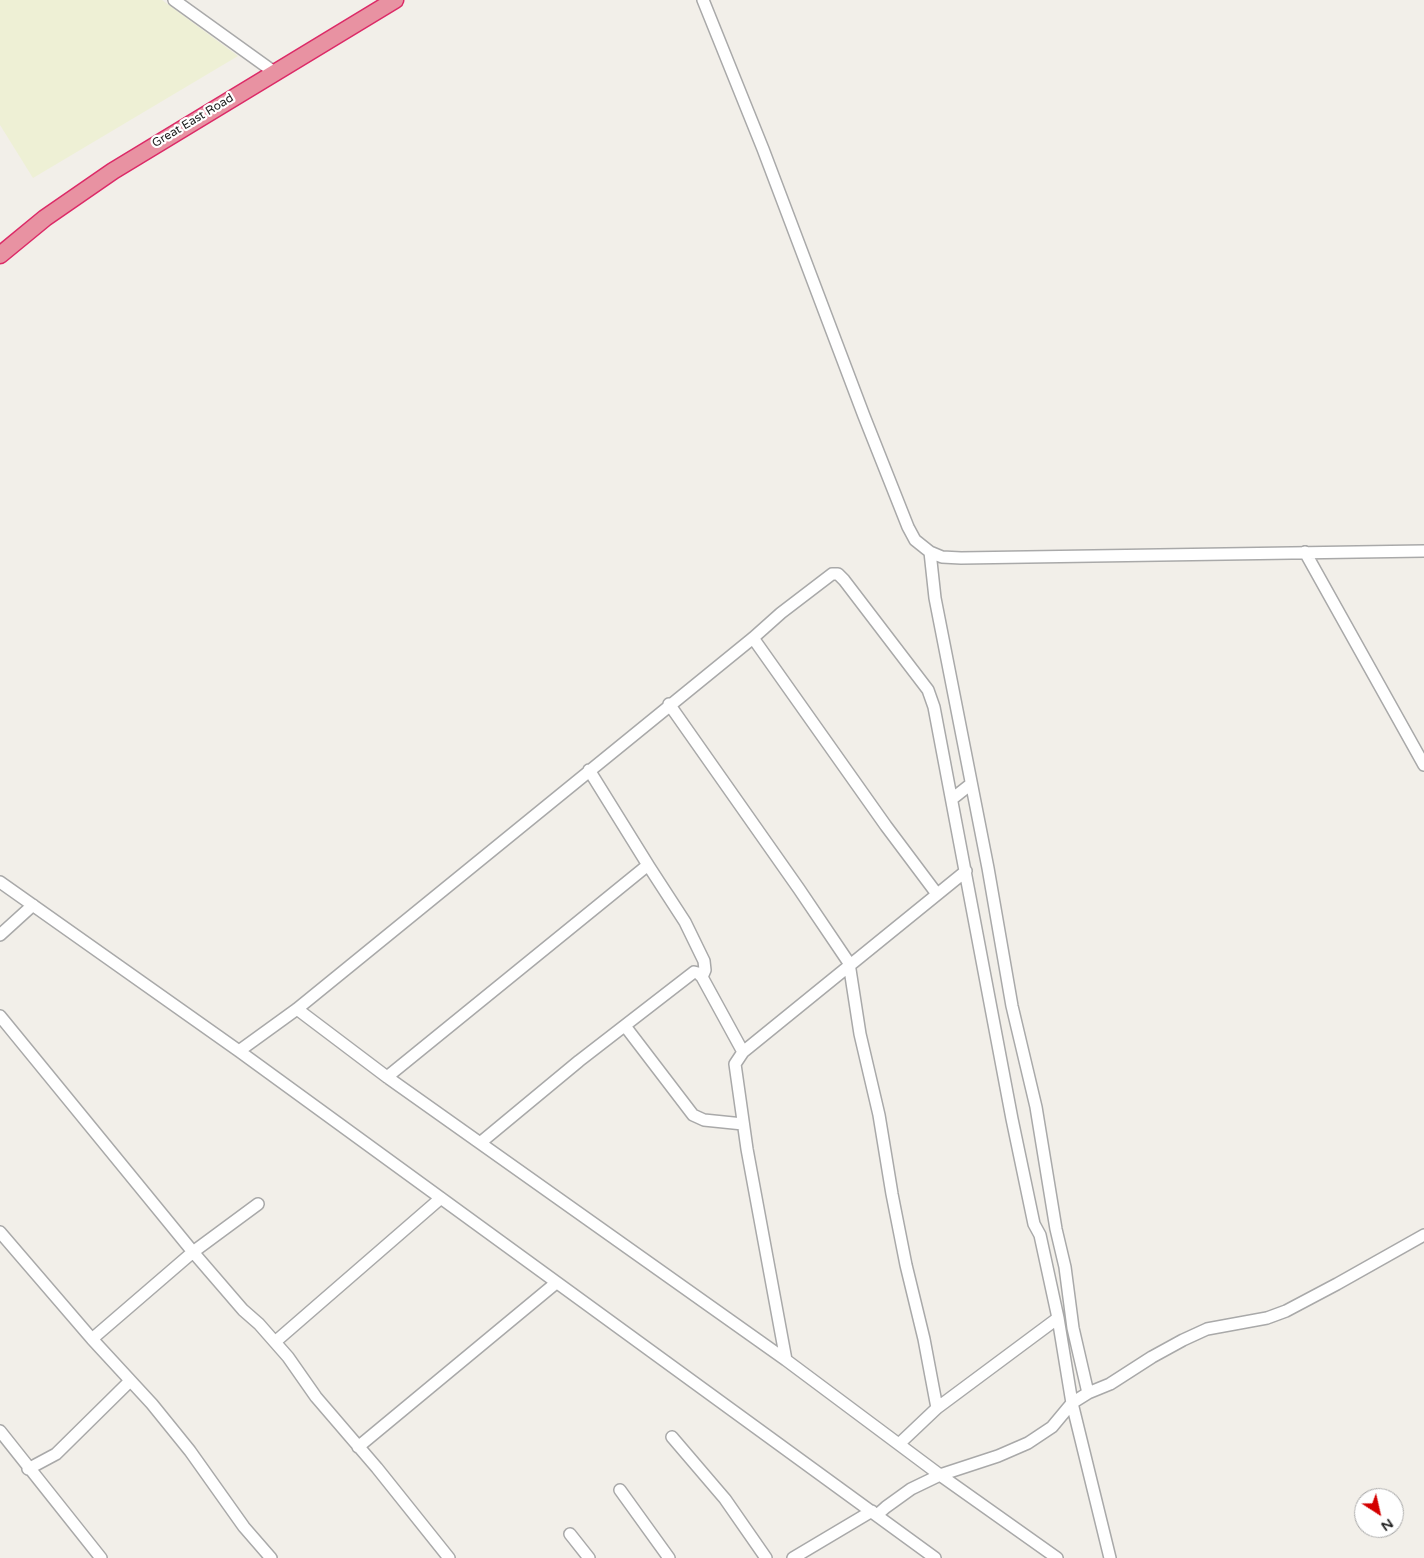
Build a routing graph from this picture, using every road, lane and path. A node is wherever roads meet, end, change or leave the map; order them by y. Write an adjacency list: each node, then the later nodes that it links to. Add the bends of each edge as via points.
1 (174, 0): 4 (street)
2 (395, 0): 4 (highway, Great East Road)
3 (703, 0): 7 (street, via 908,527 915,540)
4 (274, 72): 5 (highway, Great East Road, via 72,198)
5 (0, 255)
6 (1424, 550): 8 (street)
7 (930, 552): 8 (street, via 942,557 961,558); 13 (street, via 935,598)
8 (1304, 552): 11 (street)
9 (753, 638): 10 (street); 14 (street, via 832,574 838,574 932,697); 18 (street)
10 (670, 704): 12 (street); 21 (street, via 847,959)
11 (1424, 765)
12 (589, 770): 15 (street); 23 (street)
13 (971, 784): 14 (street); 42 (street, via 1012,1006 1036,1107)
14 (952, 799): 16 (street)
15 (648, 865): 22 (street, via 685,922 704,961); 28 (street)
16 (966, 871): 18 (street); 37 (street, via 1012,1119)
17 (0, 882): 19 (street)
18 (938, 894): 21 (street)
19 (33, 906): 20 (street); 26 (street)
20 (0, 935)
21 (848, 967): 27 (street); 44 (street, via 879,1115 900,1239)
22 (702, 977): 25 (street, via 694,972); 27 (street)
23 (297, 1009): 26 (street); 28 (street)
24 (0, 1016): 35 (street)
25 (624, 1026): 29 (street, via 693,1115 704,1120); 30 (street)
26 (239, 1051): 31 (street)
27 (743, 1052): 29 (street, via 735,1064)
28 (387, 1078): 30 (street)
29 (743, 1124): 40 (street)
30 (480, 1143): 40 (street)
31 (441, 1198): 36 (street); 39 (street)
32 (258, 1204): 35 (street)
33 (0, 1232): 38 (street)
34 (1424, 1235): 42 (street, via 1286,1311 1267,1318 1207,1329)
35 (193, 1252): 38 (street); 39 (street)
36 (556, 1283): 48 (street); 52 (street)
37 (1058, 1318): 43 (street); 44 (street)
38 (92, 1339): 41 (street)
39 (275, 1342): 48 (street)
40 (786, 1360): 47 (street)
41 (130, 1381): 49 (street, via 56,1454); 55 (street, via 190,1451 244,1527)
42 (1088, 1393): 43 (street)
43 (1072, 1403): 50 (street, via 1052,1427 1028,1443); 63 (street)
44 (937, 1408): 47 (street)
45 (0, 1431): 49 (street)
46 (672, 1437): 59 (street, via 725,1499)
47 (899, 1444): 50 (street)
48 (358, 1447): 56 (street)
49 (28, 1469): 54 (street)
50 (940, 1475): 52 (street, via 911,1489); 62 (street)
51 (620, 1490): 58 (street)
52 (875, 1513): 60 (street); 61 (street)
53 (570, 1534): 57 (street)
54 (100, 1558)
55 (271, 1558)
56 (449, 1558)
57 (590, 1558)
58 (668, 1558)
59 (766, 1558)
60 (793, 1558)
61 (935, 1558)
62 (1057, 1558)
63 (1110, 1558)

